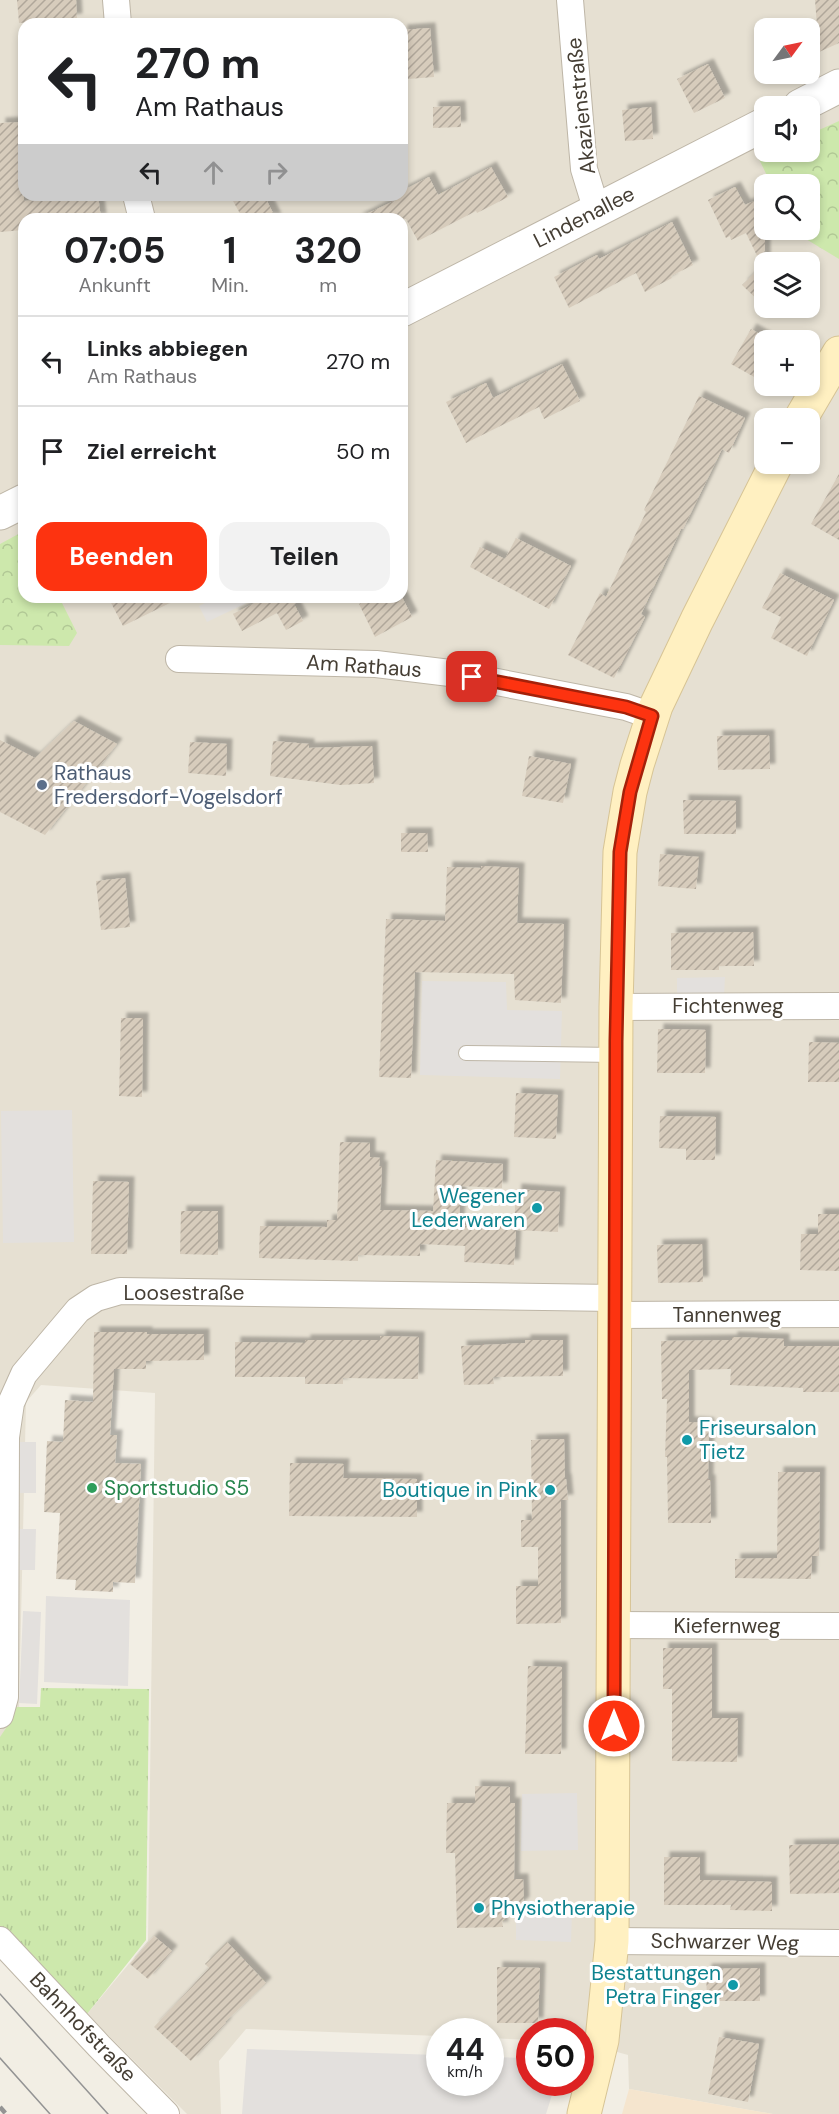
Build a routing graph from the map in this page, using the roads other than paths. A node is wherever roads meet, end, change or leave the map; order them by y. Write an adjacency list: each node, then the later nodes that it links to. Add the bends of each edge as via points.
1 (116, 0): 3 (street)
2 (570, 0): 7 (street, Akazienstraße, via 584,169)
3 (118, 18)
4 (837, 88): 5 (street)
5 (820, 96)
6 (754, 130): 7 (street, Lindenallee)
7 (600, 210): 8 (street, Lindenallee)
8 (408, 307)
9 (839, 352): 10 (main road)
10 (807, 408)
11 (771, 474): 15 (main road)
12 (18, 504): 13 (street)
13 (0, 513)
14 (179, 658): 15 (street, Am Rathaus, via 415,668 626,707)
15 (652, 716): 17 (main road, via 630,792 620,852)
16 (839, 1006): 17 (street, Fichtenweg)
17 (616, 1007): 19 (main road)
18 (466, 1053): 19 (lane)
19 (616, 1055): 20 (main road)
20 (615, 1306): 21 (street, Tannenweg); 22 (main road); 24 (street, Loosestraße, via 120,1291 96,1298 78,1310 24,1374 11,1402 6,1437 4,1697)
21 (839, 1314)
22 (614, 1625): 23 (street, Kiefernweg); 26 (main road)
23 (839, 1626)
24 (0, 1715)
25 (0, 1940): 28 (street, Bahnhofstraße)
26 (612, 1941): 27 (street, Schwarzer Weg); 29 (main road, via 602,2040)
27 (839, 1943)
28 (166, 2114)
29 (584, 2114)

